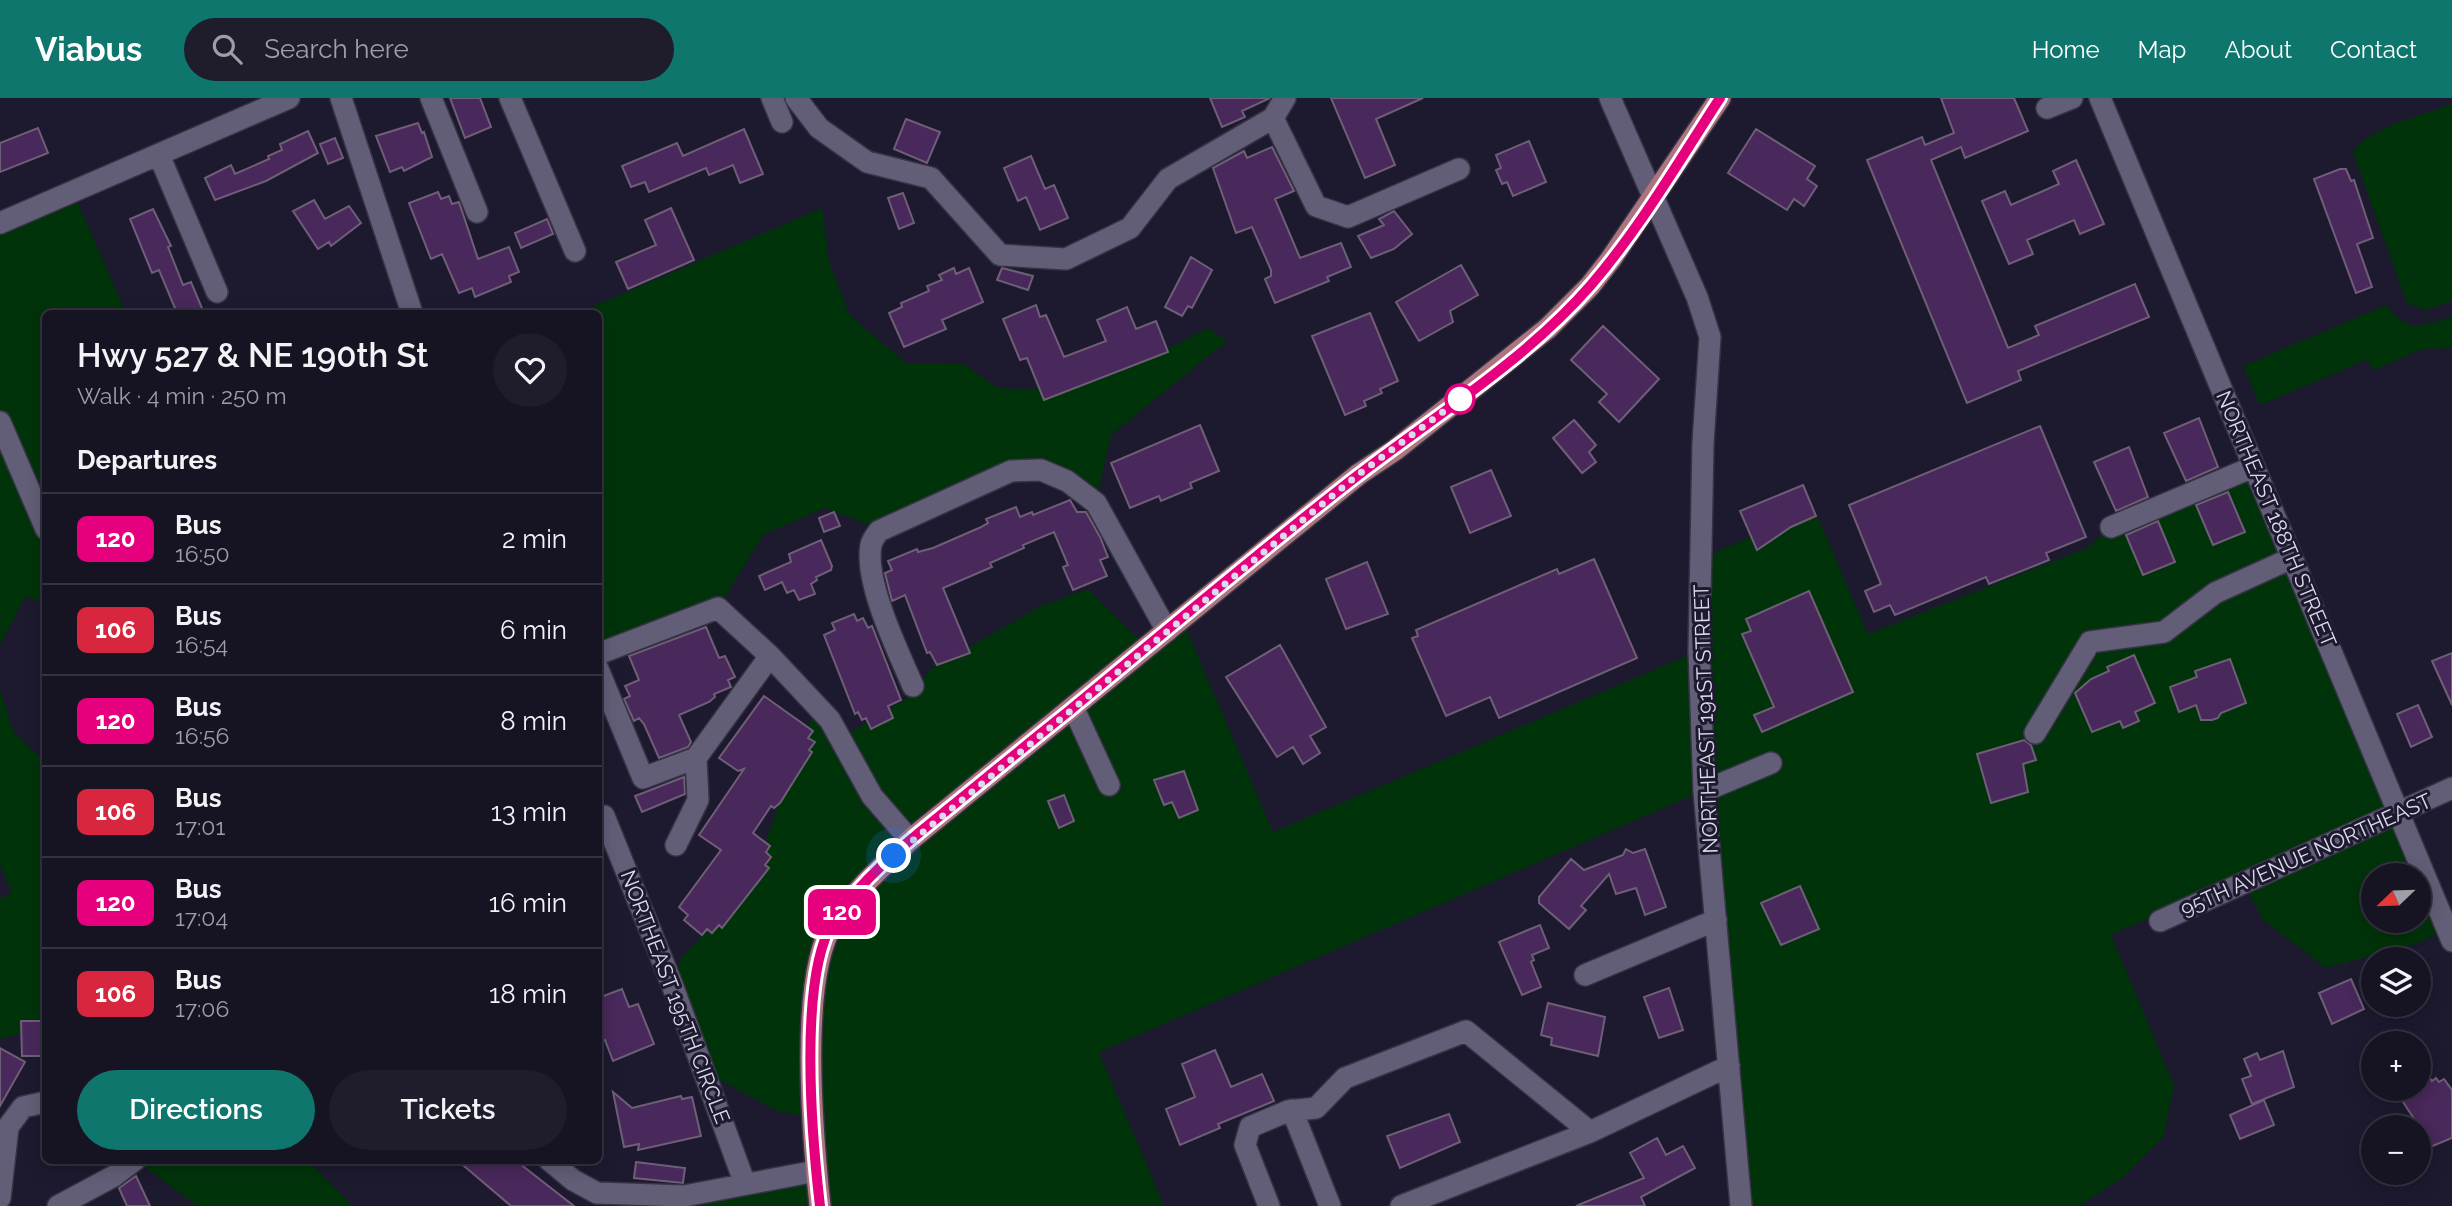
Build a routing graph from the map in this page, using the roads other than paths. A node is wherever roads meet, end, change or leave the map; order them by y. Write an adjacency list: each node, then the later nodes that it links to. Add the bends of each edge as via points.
1 (289, 98): 15 (street)
2 (341, 98): 22 (street)
3 (431, 98): 18 (street)
4 (510, 98): 20 (street)
5 (772, 98): 14 (street)
6 (796, 98): 13 (street, via 819,128 867,162 930,178 1000,255 1066,259 1130,228 1168,179)
7 (1285, 98): 13 (street)
8 (1610, 98): 17 (street, NORTHEAST 191ST STREET)
9 (1720, 98): 17 (main road)
10 (2072, 98): 12 (street)
11 (2099, 98): 24 (street, NORTHEAST 188TH STREET)
12 (2047, 108)
13 (1273, 118): 16 (street, via 1317,206 1348,217)
14 (782, 122)
15 (159, 155): 19 (street); 21 (street)
16 (1459, 169)
17 (1653, 201): 28 (main road, via 1590,286 1548,328); 39 (street, NORTHEAST 191ST STREET, via 1710,337 1699,651)
18 (477, 212)
19 (0, 223)
20 (575, 251)
21 (217, 292)
22 (411, 310)
23 (0, 422): 25 (street)
24 (2253, 467): 26 (street); 27 (street, NORTHEAST 188TH STREET)
25 (42, 520)
26 (2111, 527)
27 (2292, 558): 34 (street, via 2215,593 2164,632 2090,642); 40 (street, NORTHEAST 188TH STREET)
28 (1167, 631): 32 (street, via 1096,503 1067,481 1041,470 1011,471 879,531 871,543 884,618); 33 (main road)
29 (602, 652): 30 (street, via 718,608)
30 (770, 656): 35 (street); 42 (street, via 830,720 872,796)
31 (602, 679): 35 (street, via 643,778)
32 (913, 685)
33 (1073, 708): 37 (street); 42 (main road)
34 (2035, 733)
35 (696, 758): 43 (street, via 698,800)
36 (1771, 763): 39 (street)
37 (1109, 785)
38 (2452, 788): 40 (street, 95TH AVENUE NORTHEAST)
39 (1704, 791): 44 (street, NORTHEAST 191ST STREET)
40 (2399, 814): 45 (street, 95TH AVENUE NORTHEAST); 46 (street, NORTHEAST 188TH STREET)
41 (602, 816): 55 (street, NORTHEAST 195TH CIRCLE, via 673,987)
42 (910, 840): 54 (main road, via 862,886 833,923 817,957 813,994)
43 (676, 845)
44 (1716, 920): 47 (street); 48 (street, NORTHEAST 191ST STREET)
45 (2160, 921)
46 (2452, 941)
47 (1585, 975)
48 (1729, 1066): 51 (street); 62 (street, NORTHEAST 191ST STREET)
49 (42, 1103): 56 (street, via 23,1107 8,1127)
50 (1292, 1110): 51 (street, via 1315,1108 1345,1078 1465,1031); 59 (street, via 1250,1127 1247,1136 1245,1145); 60 (street)
51 (1590, 1132): 61 (street)
52 (129, 1164): 57 (street)
53 (554, 1164): 55 (street, via 597,1193 684,1196)
54 (816, 1171): 55 (street); 58 (main road)
55 (745, 1184)
56 (0, 1198)
57 (58, 1206)
58 (820, 1206)
59 (1269, 1206)
60 (1330, 1206)
61 (1401, 1206)
62 (1741, 1206)

